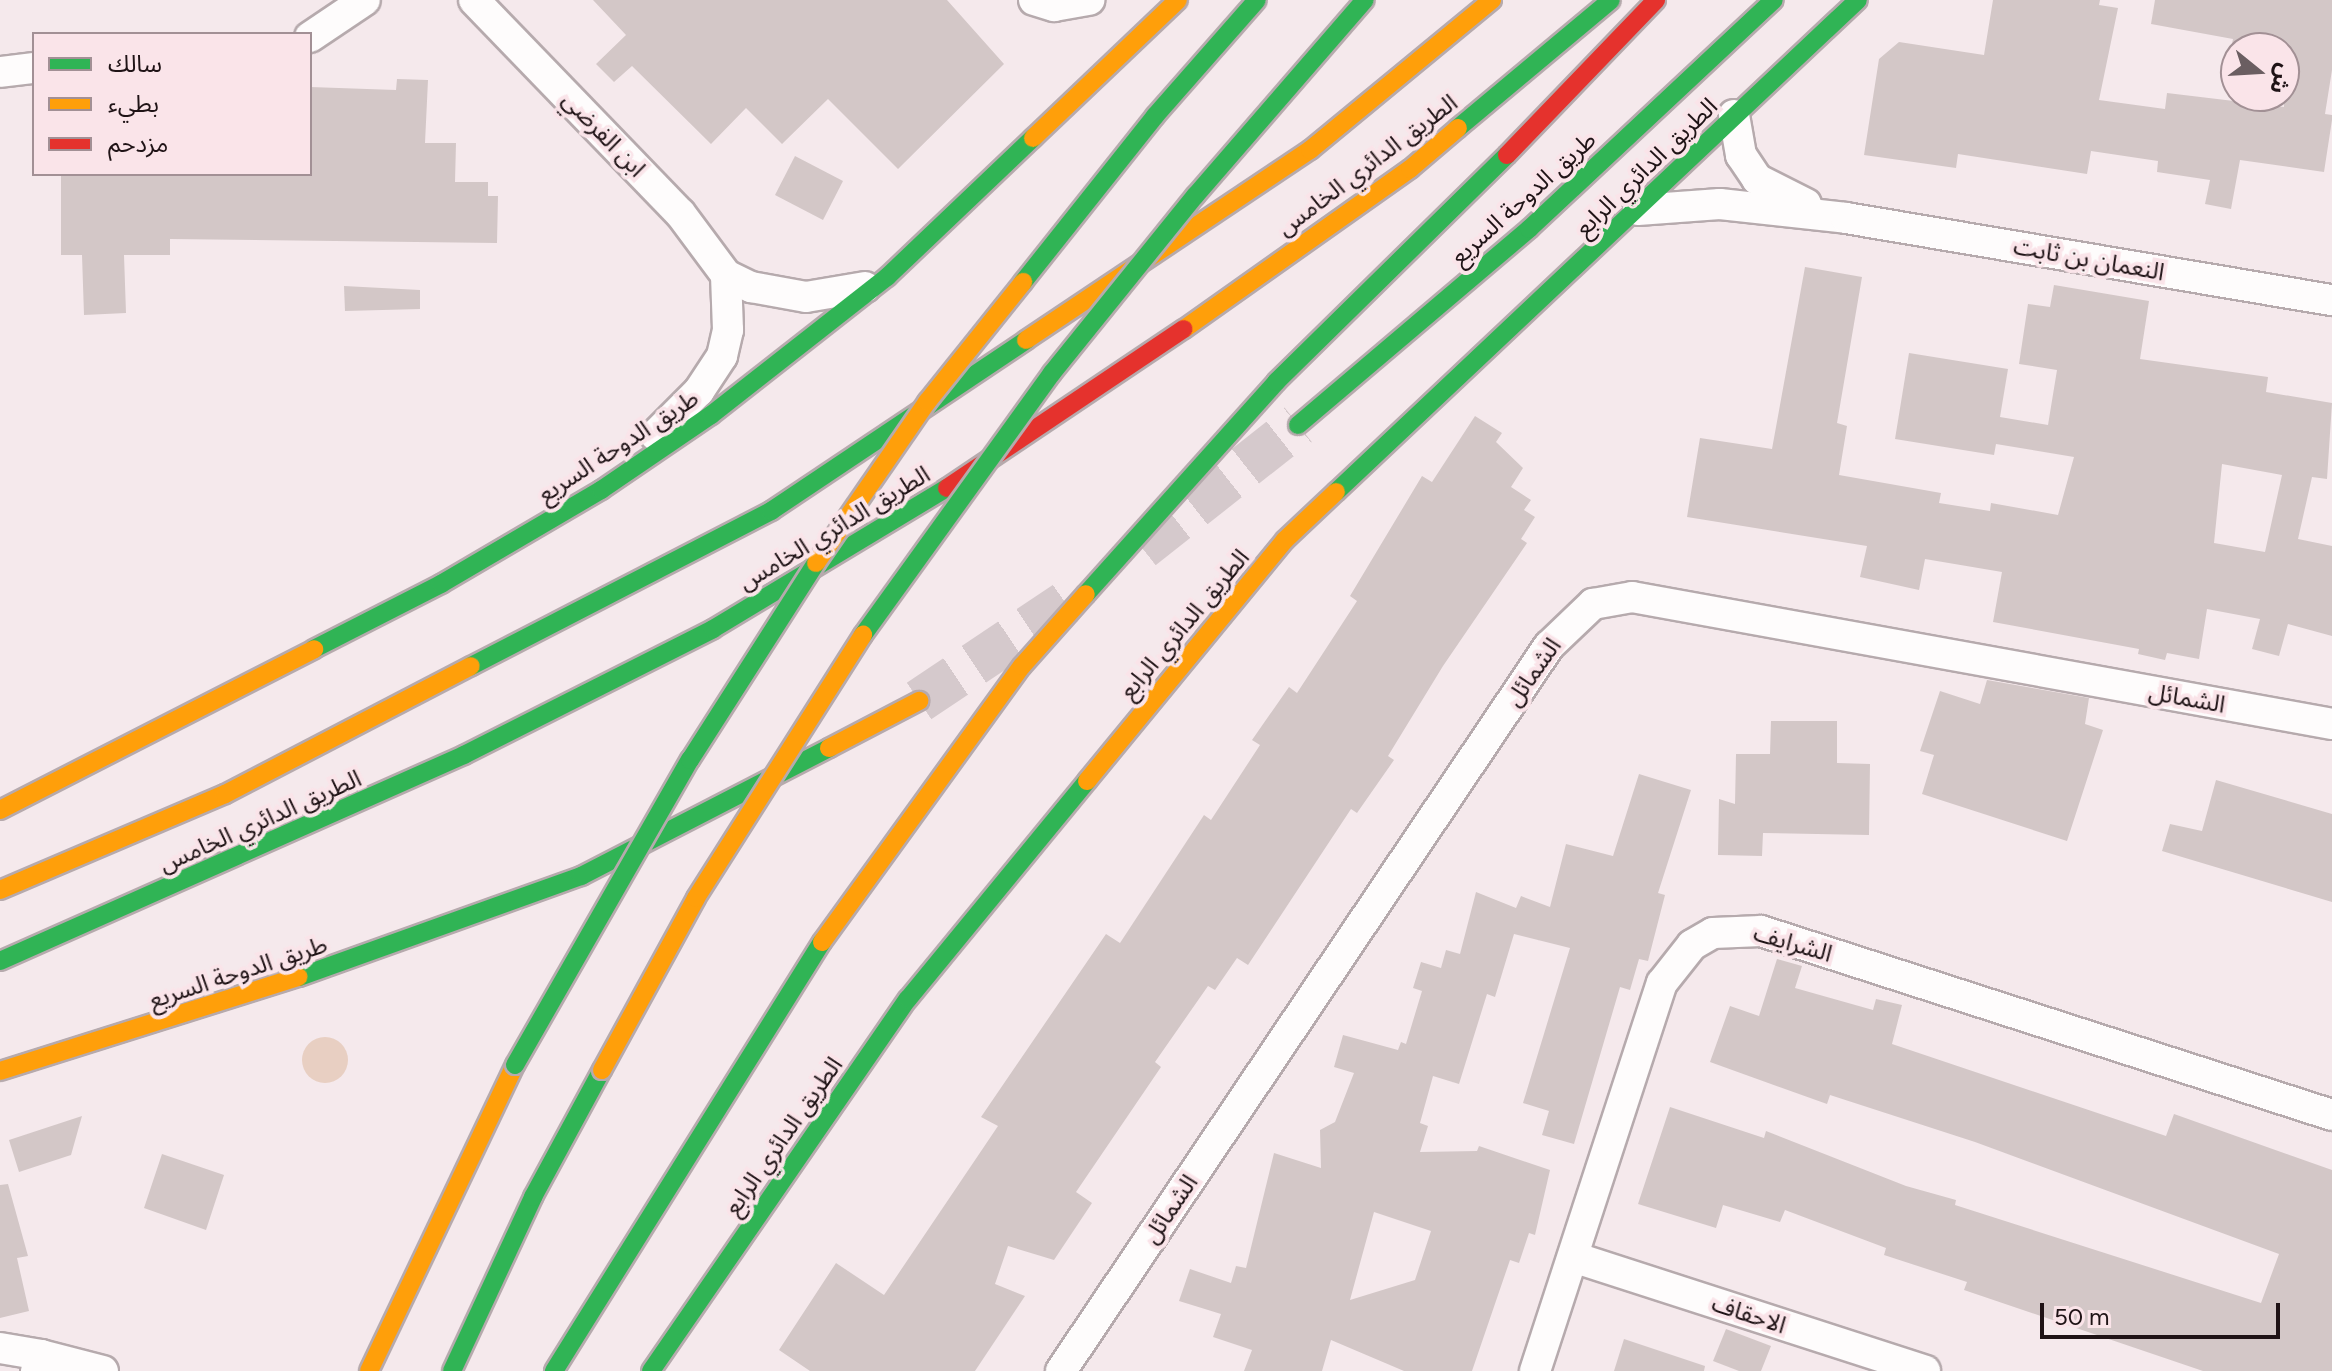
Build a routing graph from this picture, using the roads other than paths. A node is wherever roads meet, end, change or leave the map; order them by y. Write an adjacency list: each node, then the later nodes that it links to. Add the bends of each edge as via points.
1 (365, 0): 13 (street)
2 (474, 0): 19 (street, ابن الفرضي, via 680,213)
3 (1034, 0): 4 (street, via 1054,6)
4 (1089, 0)
5 (1178, 0): 20 (main road, طريق الدوحة السريع)
6 (1257, 0): 35 (main road, bridge, via 1155,116 927,402 804,580 690,760 515,1065)
7 (1365, 0): 36 (main road, bridge, via 1195,196 1062,361 896,583 696,898 533,1197)
8 (1492, 0): 27 (main road, الطريق الدائري الخامس, via 1310,150 771,511 225,794)
9 (1611, 0): 28 (main road, الطريق الدائري الخامس, via 1410,169 1138,362 925,502 713,629 464,755)
10 (1656, 0): 37 (main road, via 1587,77 1276,382 1022,666 925,794 778,1006)
11 (1774, 0): 22 (main road, طريق الدوحة السريع, via 1529,229)
12 (1858, 0): 16 (main road, الطريق الدائري الرابع)
13 (312, 36)
14 (32, 68): 15 (street)
15 (0, 72)
16 (1734, 115): 17 (main road, الطريق الدائري الرابع); 18 (street, النعمان بن ثابت, via 1741,155 1757,179 1784,197)
17 (1638, 210): 18 (street, النعمان بن ثابت, via 1720,204); 38 (main road, الطريق الدائري الرابع, via 1285,540 908,999)
18 (1846, 218): 21 (street, النعمان بن ثابت)
19 (726, 275): 20 (street, via 751,287 806,297 861,288); 23 (street, via 728,330 722,356 699,391)
20 (887, 277): 23 (main road, طريق الدوحة السريع, via 711,415)
21 (2332, 300)
22 (1298, 425)
23 (601, 490): 26 (main road, طريق الدوحة السريع, via 441,584)
24 (919, 701): 29 (main road, طريق الدوحة السريع, via 581,876 284,983)
25 (2332, 724): 39 (street, الشمائل, via 1632,597 1593,604 1549,646)
26 (0, 810)
27 (0, 890)
28 (0, 961)
29 (0, 1071)
30 (2331, 1112): 31 (street, الشرايف, via 1761,931 1713,933 1692,945 1662,983)
31 (1573, 1257): 40 (street, الشرايف); 41 (street, الاحقاف)
32 (0, 1348): 33 (street)
33 (38, 1363): 34 (street)
34 (103, 1371)
35 (369, 1371)
36 (452, 1371)
37 (554, 1371)
38 (651, 1371)
39 (1061, 1371)
40 (1535, 1371)
41 (1925, 1371)

